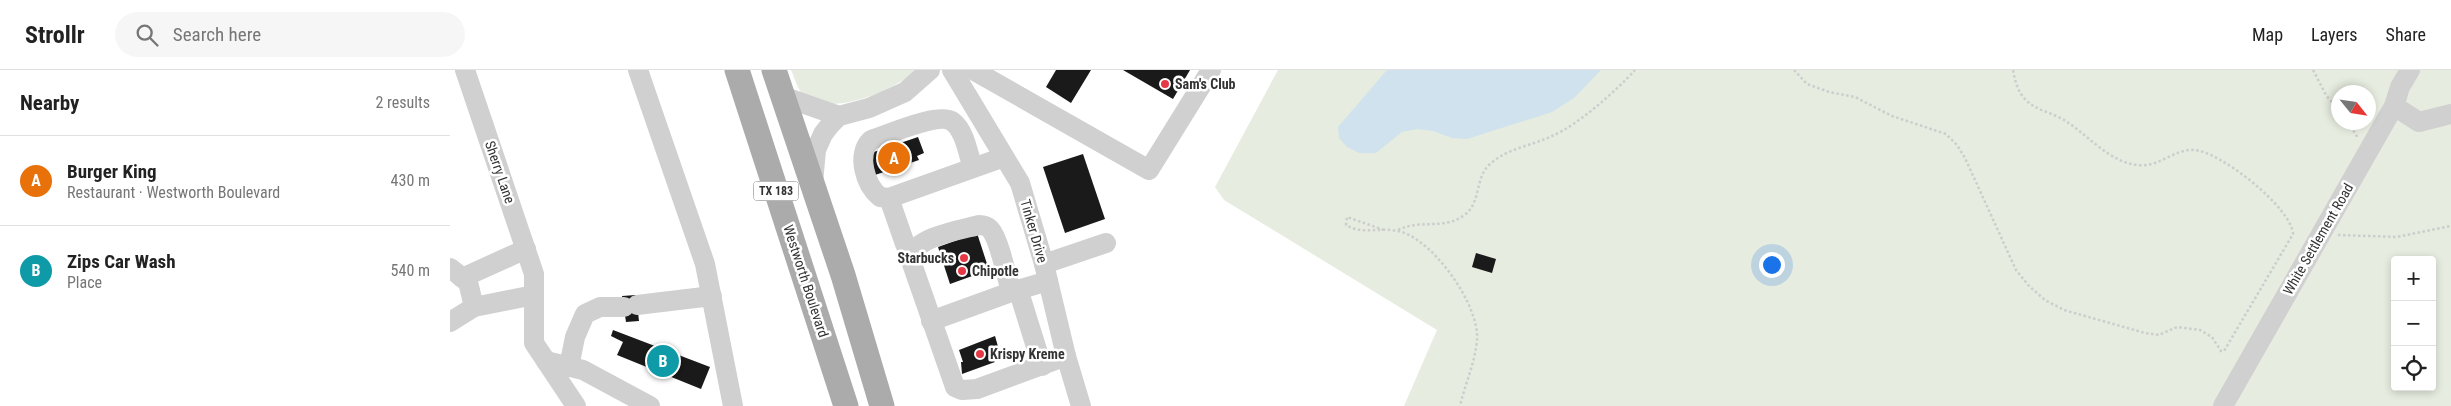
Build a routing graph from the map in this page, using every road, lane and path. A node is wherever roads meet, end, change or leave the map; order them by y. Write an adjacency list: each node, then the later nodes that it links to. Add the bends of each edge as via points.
1 (638, 70): 36 (street, via 705,264)
2 (737, 70): 48 (main road, Westworth Boulevard / TX 183)
3 (774, 70): 14 (main road, TX 183)
4 (930, 70): 18 (street, via 905,92 869,108)
5 (952, 70): 21 (street, Tinker Drive)
6 (973, 70): 7 (street, via 1149,170)
7 (1211, 70)
8 (1635, 70): 27 (path, via 1621,85 1564,129 1500,155 1481,175 1476,199 1463,216 1451,222 1409,225)
9 (1794, 70): 10 (path, via 1807,84 1855,97 1892,116 1946,134 1965,158 2016,270 2046,300 2064,310 2145,333 2159,335 2177,326 2195,329 2212,337 2220,351 2224,351 2293,234 2293,226 2260,186 2203,151 2192,149 2140,166 2120,159 2075,127 2024,99)
10 (2014, 70)
11 (2313, 70): 15 (path)
12 (2410, 70): 16 (street, White Settlement Road)
13 (469, 71): 30 (street, Sherry Lane)
14 (782, 96): 18 (street); 23 (main road, TX 183)
15 (2331, 101)
16 (2394, 106): 19 (street); 51 (street, White Settlement Road)
17 (2451, 114): 19 (street)
18 (839, 116): 23 (street, via 823,134 816,150)
19 (2419, 122): 20 (street)
20 (2451, 130)
21 (1004, 157): 22 (street); 32 (street, Tinker Drive, via 1020,183)
22 (967, 170): 24 (street); 24 (street, via 960,130 945,118 871,140 861,156 871,188 880,197)
23 (813, 183): 49 (main road, TX 183)
24 (889, 198): 31 (street, via 905,244)
25 (2451, 226): 28 (path, via 2397,237)
26 (1384, 230): 26 (path, via 1354,230 1346,225 1347,217); 27 (path)
27 (1398, 230): 50 (path, via 1432,252 1446,267 1475,322 1478,338)
28 (2337, 235)
29 (1106, 243): 32 (street)
30 (526, 249): 33 (street); 35 (street, Sherry Lane, via 534,274)
31 (914, 249): 34 (street, via 943,235 984,226 990,230); 38 (street, via 910,263)
32 (1046, 273): 34 (street); 40 (street, Tinker Drive)
33 (460, 276): 37 (street)
34 (1015, 291): 38 (street); 42 (street)
35 (534, 295): 37 (street); 41 (street, Sherry Lane, via 534,343)
36 (712, 296): 43 (street, via 600,307 585,314 574,337); 47 (street)
37 (474, 307): 39 (street)
38 (930, 321): 42 (street, via 951,378 962,390 977,389)
39 (450, 322)
40 (1066, 356): 42 (street); 44 (street, Tinker Drive)
41 (546, 361): 43 (street); 45 (street)
42 (1042, 366)
43 (569, 367): 46 (street, via 583,370)
44 (1077, 405)
45 (576, 406)
46 (650, 406)
47 (733, 406)
48 (846, 406)
49 (882, 406)
50 (1460, 406)
51 (2223, 406)

